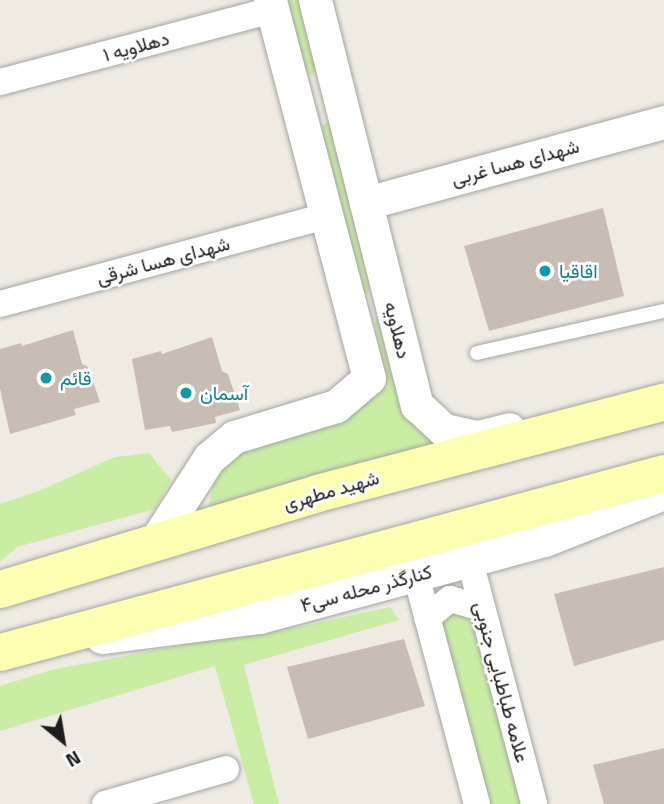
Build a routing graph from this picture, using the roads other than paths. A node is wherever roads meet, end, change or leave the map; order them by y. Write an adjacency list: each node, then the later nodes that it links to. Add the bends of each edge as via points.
1 (315, 0): 4 (street, دهلاویه)
2 (271, 5): 3 (street, دهلاویه ۱); 5 (street, دهلاویه)
3 (0, 82)
4 (337, 96): 5 (street); 7 (street, دهلاویه)
5 (297, 104): 8 (street, دهلاویه)
6 (664, 122): 7 (street, شهدای هسا غربی)
7 (366, 203): 9 (street, دهلاویه)
8 (326, 216): 10 (street, شهدای هسا شرقی); 11 (street, دهلاویه)
9 (391, 303): 11 (street); 14 (street, دهلاویه, via 417,405 444,430 478,437)
10 (0, 304)
11 (351, 311): 18 (street, دهلاویه, via 369,378 336,406 234,437 209,458)
12 (664, 311): 13 (lane)
13 (477, 354)
14 (664, 388)
15 (664, 401): 18 (main road, شهید مطهری, via 317,493)
16 (664, 473): 24 (main road)
17 (664, 493): 19 (street, کنارگذر محله سی۴, via 545,540)
18 (155, 542): 21 (main road, شهید مطهری)
19 (470, 561): 20 (street, کنارگذر محله سی۴); 22 (street, علامه طباطبایی جنوبی)
20 (416, 575): 23 (street); 24 (street, کنارگذر محله سی۴, via 259,617 106,637)
21 (0, 589)
22 (482, 608): 23 (street, via 450,599); 29 (street, علامه طباطبایی جنوبی)
23 (427, 618): 28 (street)
24 (58, 636): 25 (main road)
25 (0, 652)
26 (226, 769): 27 (street)
27 (105, 804)
28 (477, 804)
29 (534, 804)

